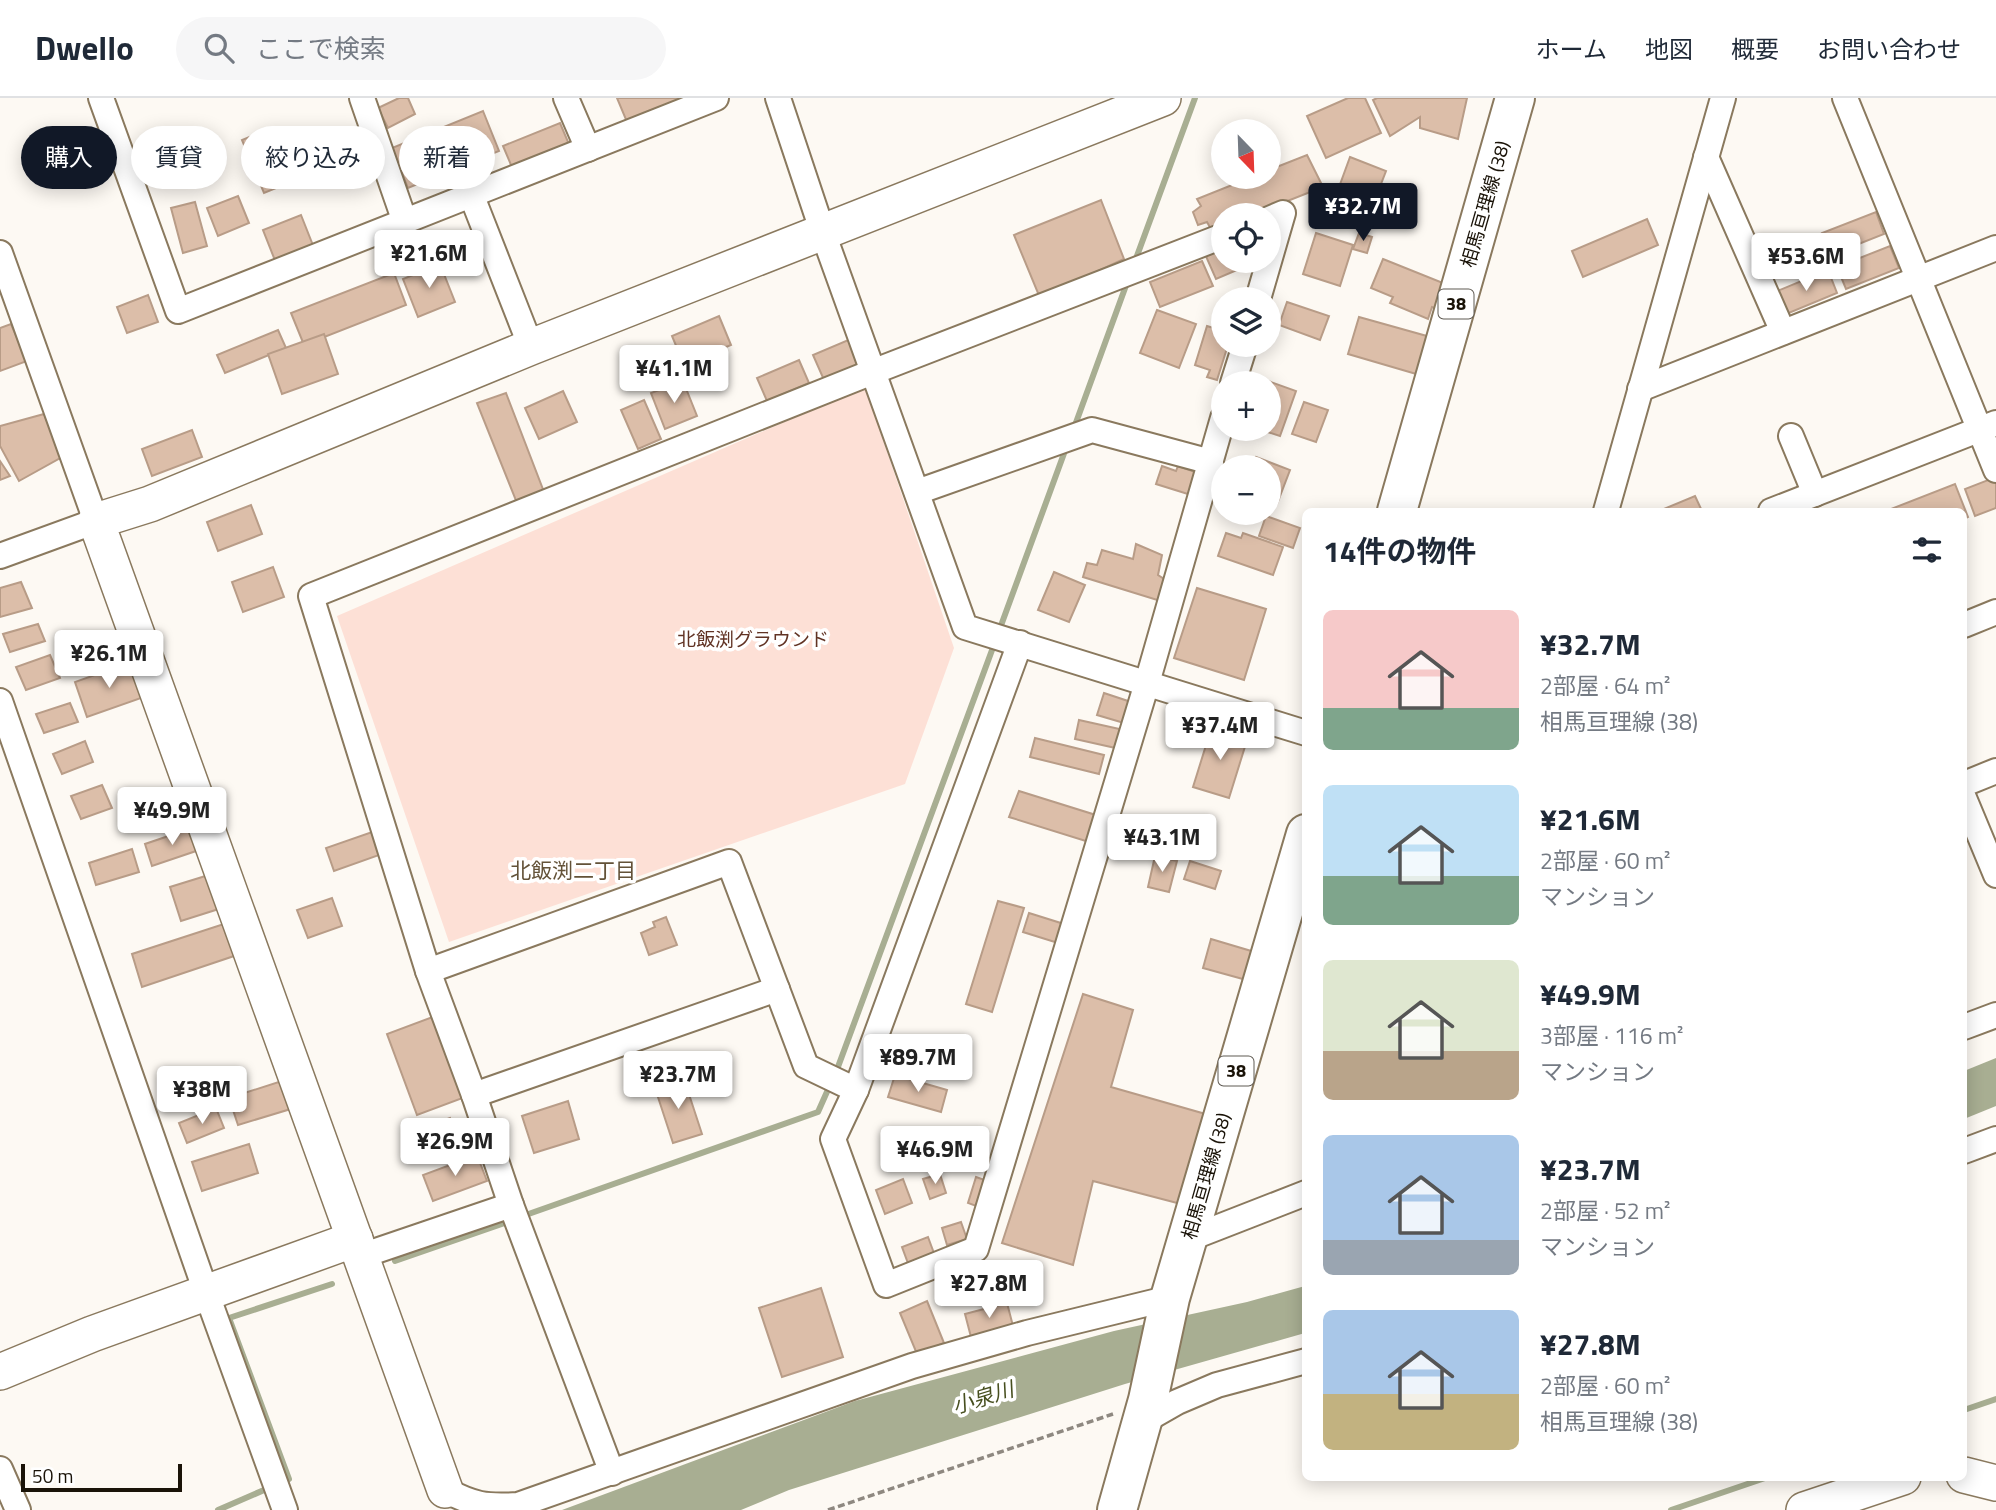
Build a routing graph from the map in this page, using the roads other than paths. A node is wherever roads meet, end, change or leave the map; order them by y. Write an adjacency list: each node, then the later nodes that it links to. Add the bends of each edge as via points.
1 (101, 98): 13 (street, via 178,311)
2 (362, 98): 13 (street)
3 (566, 98): 10 (street)
4 (716, 98): 10 (street)
5 (778, 98): 14 (street)
6 (1163, 98): 14 (street)
7 (1515, 98): 30 (main road, 相馬亘理線 (38) / 38)
8 (1723, 98): 11 (street)
9 (1845, 98): 18 (street)
10 (588, 149): 12 (street)
11 (1706, 157): 19 (street); 22 (street)
12 (471, 194): 13 (street); 20 (street)
13 (405, 222)
14 (823, 233): 20 (street); 21 (street)
15 (1211, 241): 21 (street)
16 (1996, 248): 18 (street)
17 (0, 253): 33 (street)
18 (1918, 279): 19 (street); 23 (street)
19 (1783, 332): 22 (street)
20 (531, 347): 33 (street, via 150,504)
21 (874, 371): 28 (street); 47 (street, via 311,596)
22 (1640, 389): 31 (street)
23 (1988, 426): 27 (street); 29 (street)
24 (1791, 436): 29 (street)
25 (1216, 441): 26 (street)
26 (1210, 462): 28 (street, via 1092,430); 38 (street)
27 (1996, 470)
28 (917, 492): 37 (street, via 965,627)
29 (1815, 494): 32 (street)
30 (1398, 508)
31 (1607, 508)
32 (1779, 508)
33 (96, 521): 34 (street); 58 (street)
34 (0, 556)
35 (1996, 612): 36 (street)
36 (1967, 624)
37 (1015, 642): 38 (street); 51 (street)
38 (1147, 683): 40 (street); 51 (street, via 976,1249 886,1285 832,1139)
39 (0, 701): 59 (street)
40 (1302, 732)
41 (1996, 771): 42 (street)
42 (1967, 782)
43 (1967, 805): 45 (street)
44 (1302, 860): 46 (main road, 相馬亘理線 (38) / 38)
45 (1996, 875)
46 (1298, 887): 57 (main road, 相馬亘理線 (38) / 38)
47 (428, 971): 48 (street, via 729,862); 52 (street)
48 (777, 989): 51 (street, via 806,1066); 52 (street)
49 (1996, 1015): 50 (street)
50 (1967, 1026)
51 (852, 1088)
52 (474, 1095): 56 (street)
53 (1996, 1139): 54 (street)
54 (1967, 1150)
55 (1302, 1196): 57 (street)
56 (515, 1214): 58 (street); 65 (street)
57 (1188, 1239): 60 (main road, 相馬亘理線 (38) / 38)
58 (358, 1247): 59 (street); 69 (street)
59 (206, 1292): 62 (street); 70 (street)
60 (1169, 1304): 63 (main road, 相馬亘理線 (38) / 38); 65 (street, via 1027,1333 912,1366)
61 (1302, 1362): 63 (street)
62 (0, 1372)
63 (1145, 1411): 72 (main road, 38)
64 (0, 1469): 71 (street)
65 (612, 1473): 69 (street, via 517,1505 489,1507)
66 (1967, 1476): 68 (street)
67 (1891, 1481): 73 (street)
68 (1996, 1483)
69 (445, 1490)
70 (280, 1494)
71 (18, 1510)
72 (1117, 1510)
73 (1804, 1510)

